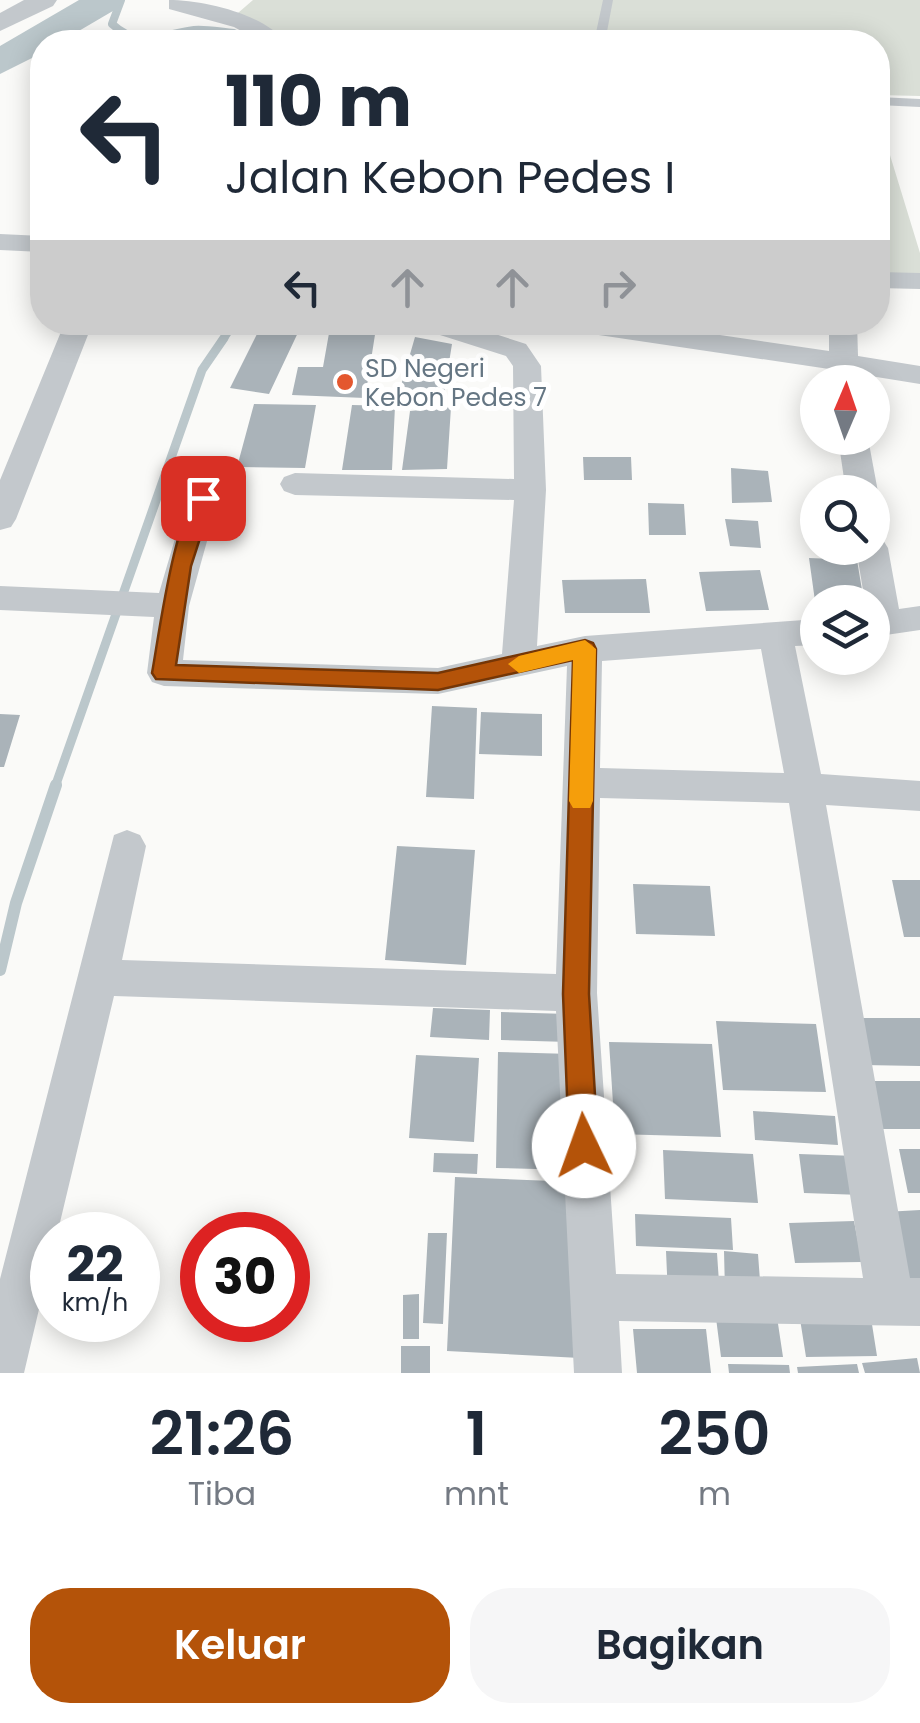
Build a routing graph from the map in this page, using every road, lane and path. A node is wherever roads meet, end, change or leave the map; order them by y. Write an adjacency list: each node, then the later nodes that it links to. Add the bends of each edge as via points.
1 (44, 0): 4 (street)
2 (180, 0): 5 (street)
3 (608, 0): 6 (lane)
4 (0, 23)
5 (259, 30)
6 (602, 30)
7 (890, 102): 8 (lane)
8 (920, 104)
9 (0, 242): 10 (street)
10 (30, 243)
11 (890, 280): 12 (street)
12 (920, 280)
13 (74, 335): 24 (street)
14 (503, 335): 22 (street, via 520,338 527,366)
15 (661, 335): 17 (street, via 772,350)
16 (843, 335): 18 (street)
17 (818, 365)
18 (843, 365)
19 (890, 374): 20 (street)
20 (920, 374)
21 (295, 484): 22 (street)
22 (530, 490): 32 (street)
23 (203, 498): 26 (street)
24 (0, 519)
25 (0, 598): 26 (street)
26 (172, 606): 32 (street, via 164,673 438,681)
27 (920, 618): 28 (street)
28 (890, 622)
29 (800, 635): 30 (street)
30 (776, 638): 31 (street); 34 (street)
31 (585, 649): 32 (street); 33 (street)
32 (519, 664)
33 (582, 782): 34 (street); 38 (street)
34 (805, 788): 35 (street); 40 (street)
35 (920, 796)
36 (126, 846): 37 (street)
37 (98, 977): 38 (street); 41 (street)
38 (576, 994): 39 (street)
39 (592, 1298): 40 (street); 42 (street)
40 (905, 1302)
41 (0, 1373)
42 (598, 1373)

